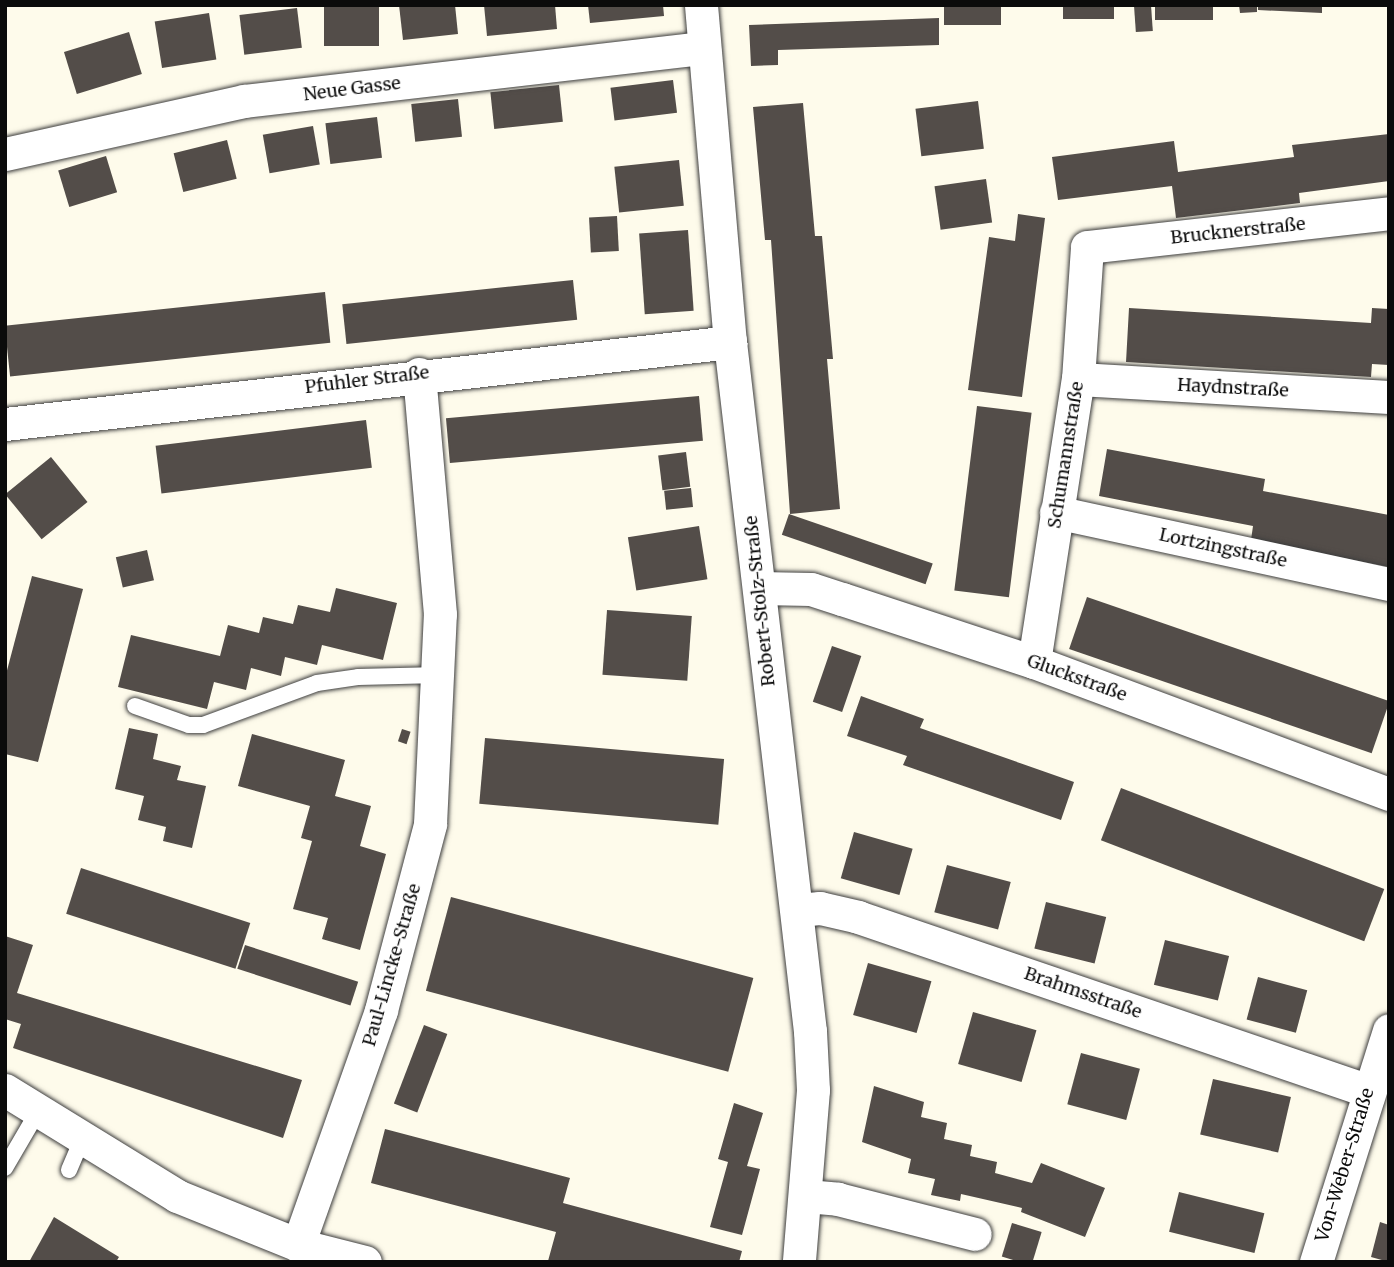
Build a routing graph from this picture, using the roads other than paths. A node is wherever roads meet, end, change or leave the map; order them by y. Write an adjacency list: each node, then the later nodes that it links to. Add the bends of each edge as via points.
1 (701, 5): 2 (street, Robert-Stolz-Straße)
2 (704, 48): 3 (street, Neue Gasse, via 244,101); 6 (street, Robert-Stolz-Straße)
3 (5, 154)
4 (1389, 214): 5 (street, Brucknerstraße)
5 (1087, 247): 8 (street, Schumannstraße)
6 (730, 342): 7 (street, Pfuhler Straße); 13 (street, Robert-Stolz-Straße)
7 (419, 374): 10 (street, Pfuhler Straße); 15 (street, Paul-Lincke-Straße, via 440,614)
8 (1078, 379): 9 (street, Haydnstraße); 11 (street, Schumannstraße)
9 (1389, 397)
10 (5, 424)
11 (1056, 512): 12 (street, Lortzingstraße); 14 (street, Schumannstraße)
12 (1389, 584)
13 (760, 588): 14 (street, Gluckstraße, via 811,589); 18 (street, Robert-Stolz-Straße)
14 (1034, 662): 17 (street, Gluckstraße)
15 (440, 675): 16 (lane, via 317,683 203,725 189,725); 28 (street, Paul-Lincke-Straße, via 430,824 405,931)
16 (135, 706)
17 (1389, 794)
18 (797, 910): 21 (street, Brahmsstraße, via 820,908 858,917); 26 (street, Robert-Stolz-Straße, via 813,1090)
19 (1389, 1030): 21 (street, Von-Weber-Straße)
20 (5, 1090): 22 (street)
21 (1366, 1090): 31 (street, Von-Weber-Straße)
22 (37, 1113): 23 (street); 24 (lane)
23 (82, 1140): 25 (lane); 28 (street, via 177,1196)
24 (5, 1168)
25 (68, 1170)
26 (794, 1196): 27 (street, via 838,1199); 30 (street, Robert-Stolz-Straße)
27 (975, 1234)
28 (298, 1245): 29 (street)
29 (365, 1262)
30 (799, 1262)
31 (1316, 1262)

